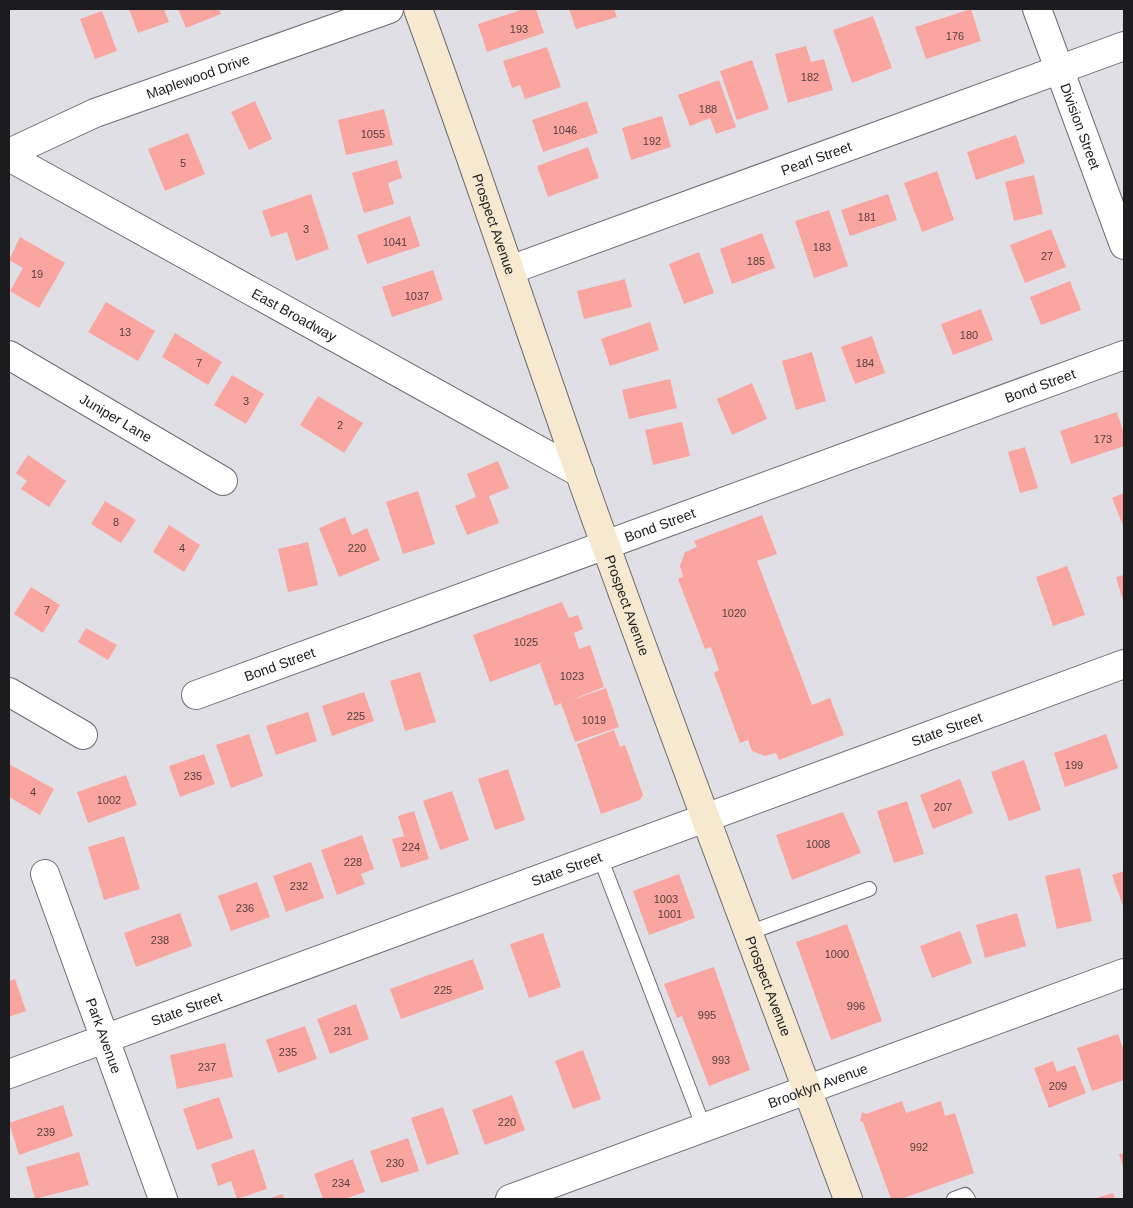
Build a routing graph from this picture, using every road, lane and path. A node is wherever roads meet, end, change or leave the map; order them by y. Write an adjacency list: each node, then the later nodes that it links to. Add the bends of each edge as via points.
1 (389, 9): 6 (street, Maplewood Drive, via 95,113)
2 (418, 9): 8 (main road, Prospect Avenue)
3 (1037, 9): 5 (street, Division Street)
4 (1124, 46): 5 (street, Pearl Street)
5 (1060, 70): 7 (street, Division Street); 8 (street, Pearl Street)
6 (9, 155): 11 (street, East Broadway)
7 (1124, 245)
8 (510, 270): 11 (main road, Prospect Avenue)
9 (1124, 355): 13 (street, Bond Street)
10 (9, 356): 12 (street, Juniper Lane)
11 (580, 473): 13 (main road, Prospect Avenue)
12 (223, 481)
13 (606, 544): 16 (street, Bond Street); 18 (main road, Prospect Avenue)
14 (1124, 664): 18 (street, State Street)
15 (9, 692): 17 (street)
16 (196, 696)
17 (83, 735)
18 (705, 818): 19 (street, State Street); 22 (main road, Prospect Avenue)
19 (600, 857): 24 (street, State Street); 27 (lane)
20 (45, 874): 24 (street, Park Avenue)
21 (869, 889): 22 (lane)
22 (748, 933): 26 (main road, Prospect Avenue)
23 (1124, 973): 26 (street, Brooklyn Avenue)
24 (104, 1039): 25 (street, State Street); 28 (street, Park Avenue)
25 (9, 1074)
26 (807, 1090): 27 (street, Brooklyn Avenue); 30 (main road, Prospect Avenue)
27 (704, 1128): 29 (street, Brooklyn Avenue)
28 (163, 1199)
29 (510, 1199)
30 (848, 1199)
31 (954, 1199): 32 (lane, via 965,1196)
32 (968, 1199)

